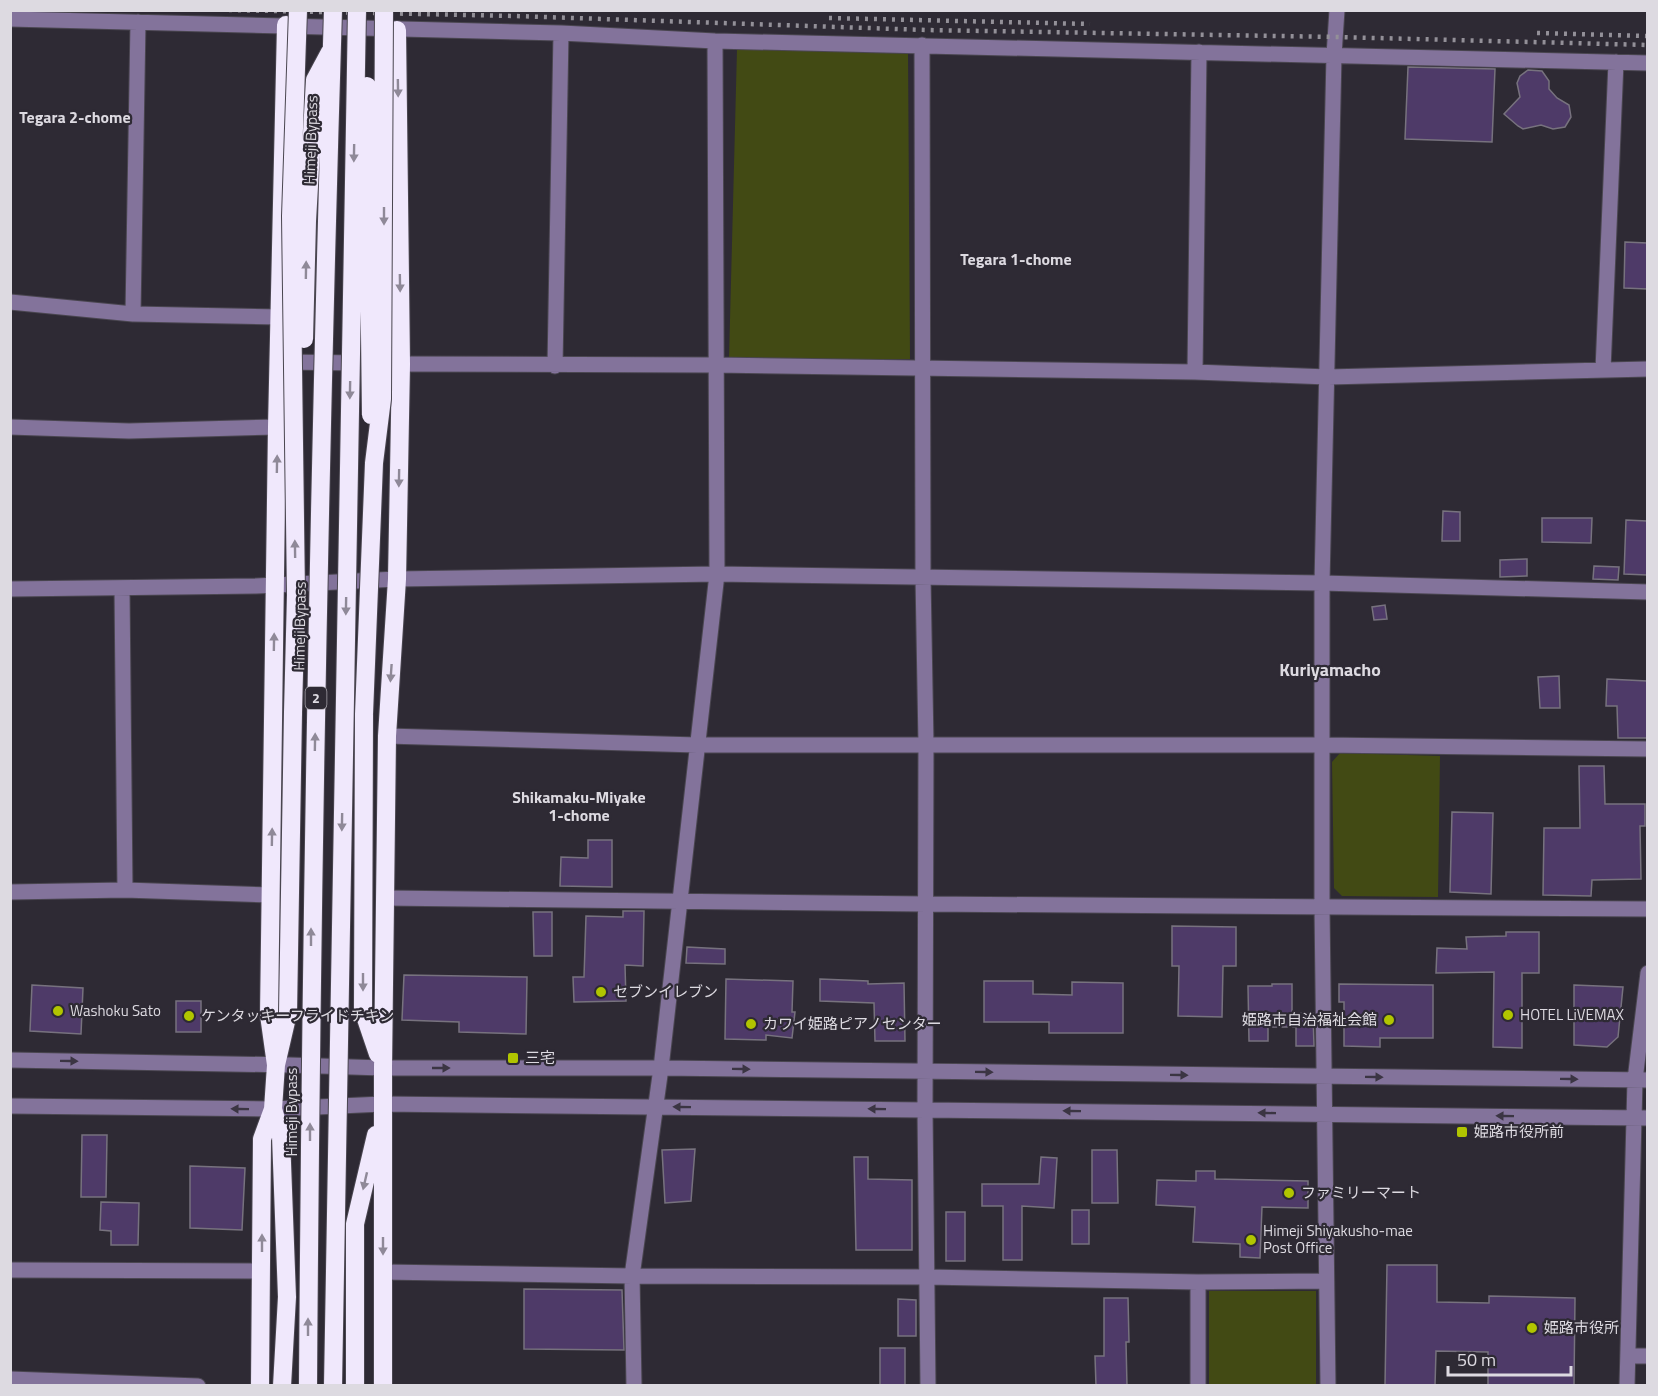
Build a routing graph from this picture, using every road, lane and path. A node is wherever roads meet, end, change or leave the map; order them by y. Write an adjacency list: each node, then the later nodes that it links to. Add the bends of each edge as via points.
1 (298, 10): 33 (highway, bridge, via 291,216)
2 (333, 10): 14 (highway, Himeji Bypass / 2, bridge)
3 (357, 10): 11 (highway, 2, bridge)
4 (384, 10): 34 (highway, one-way to 34, bridge, via 382,399)
5 (1337, 10): 16 (street)
6 (10, 19): 7 (street)
7 (138, 21): 8 (street); 20 (street)
8 (286, 25): 9 (street); 21 (highway)
9 (397, 30): 10 (street); 23 (highway, one-way to 23)
10 (561, 33): 12 (street); 25 (street)
11 (356, 38): 34 (highway, bridge, via 367,75); 85 (highway, 2, one-way to 85, bridge)
12 (715, 41): 13 (street); 24 (street)
13 (922, 45): 15 (street); 26 (street)
14 (332, 48): 33 (highway, one-way to 14, bridge, via 303,367 315,80); 84 (highway, Himeji Bypass / 2, one-way to 14, bridge, via 312,921)
15 (1199, 52): 16 (street); 29 (street)
16 (1334, 55): 17 (street); 30 (street)
17 (1616, 62): 18 (street); 27 (street)
18 (1647, 63)
19 (10, 302): 20 (street)
20 (133, 314): 21 (street)
21 (280, 317): 22 (highway)
22 (279, 362): 23 (street); 32 (highway)
23 (401, 364): 25 (street); 37 (highway, one-way to 37)
24 (715, 365): 25 (street); 26 (street); 35 (street)
25 (555, 366)
26 (922, 369): 29 (street); 36 (street)
27 (1603, 369): 28 (street); 30 (street)
28 (1647, 369)
29 (1196, 372): 30 (street)
30 (1328, 376): 38 (street)
31 (10, 427): 32 (street, via 129,431)
32 (277, 427): 39 (highway, one-way to 32)
33 (294, 454): 58 (highway, one-way to 33, bridge, via 288,1013 296,595)
34 (374, 463): 59 (highway, one-way to 59, bridge, via 364,714 363,1010)
35 (717, 574): 36 (street); 37 (street); 45 (street)
36 (923, 577): 38 (street); 44 (street)
37 (397, 579): 39 (street); 43 (highway, one-way to 43)
38 (1322, 583): 42 (street); 46 (street)
39 (275, 585): 40 (street); 50 (highway, one-way to 39)
40 (122, 588): 41 (street); 48 (street)
41 (10, 589)
42 (1647, 592)
43 (387, 736): 45 (street); 51 (highway)
44 (926, 744): 45 (street); 46 (street); 53 (street)
45 (697, 745): 52 (street)
46 (1323, 745): 47 (street); 54 (street)
47 (1647, 749)
48 (125, 890): 49 (street); 50 (street)
49 (10, 892)
50 (271, 895): 58 (highway, via 269,1015)
51 (385, 898): 52 (street); 59 (highway)
52 (680, 900): 53 (street); 60 (street)
53 (926, 904): 54 (street); 61 (street)
54 (1322, 908): 55 (street); 62 (street)
55 (1647, 909)
56 (1647, 973): 63 (street)
57 (10, 1060): 58 (street, one-way to 58)
58 (276, 1065): 59 (street); 67 (highway)
59 (383, 1068): 60 (street, one-way to 60); 64 (highway)
60 (661, 1068): 61 (street, one-way to 61); 66 (street)
61 (926, 1072): 62 (street, one-way to 62); 68 (street)
62 (1325, 1077): 63 (street, one-way to 63); 69 (street)
63 (1641, 1080): 70 (street)
64 (383, 1104): 66 (street); 67 (street); 73 (highway, one-way to 73); 86 (highway, one-way to 86, via 356,1224)
65 (10, 1106): 67 (street, one-way to 65)
66 (655, 1107): 68 (street, one-way to 66); 74 (street)
67 (273, 1109): 72 (highway, one-way to 67, via 262,1139); 83 (highway, via 281,1136 287,1297)
68 (925, 1110): 69 (street, one-way to 68); 75 (street)
69 (1326, 1114): 70 (street, one-way to 69); 76 (street)
70 (1640, 1118): 78 (street)
71 (10, 1270): 72 (street)
72 (261, 1270): 82 (highway)
73 (383, 1272): 74 (street); 87 (highway)
74 (632, 1276): 75 (street); 88 (street)
75 (927, 1277): 77 (street); 89 (street)
76 (1326, 1281): 77 (street); 91 (street)
77 (1198, 1282): 90 (street)
78 (1628, 1356): 79 (street); 92 (street)
79 (1647, 1356)
80 (10, 1379): 81 (street)
81 (198, 1386)
82 (260, 1386)
83 (282, 1386)
84 (308, 1386)
85 (333, 1386)
86 (355, 1386)
87 (383, 1386)
88 (634, 1386)
89 (928, 1386)
90 (1198, 1386)
91 (1328, 1386)
92 (1627, 1386)

